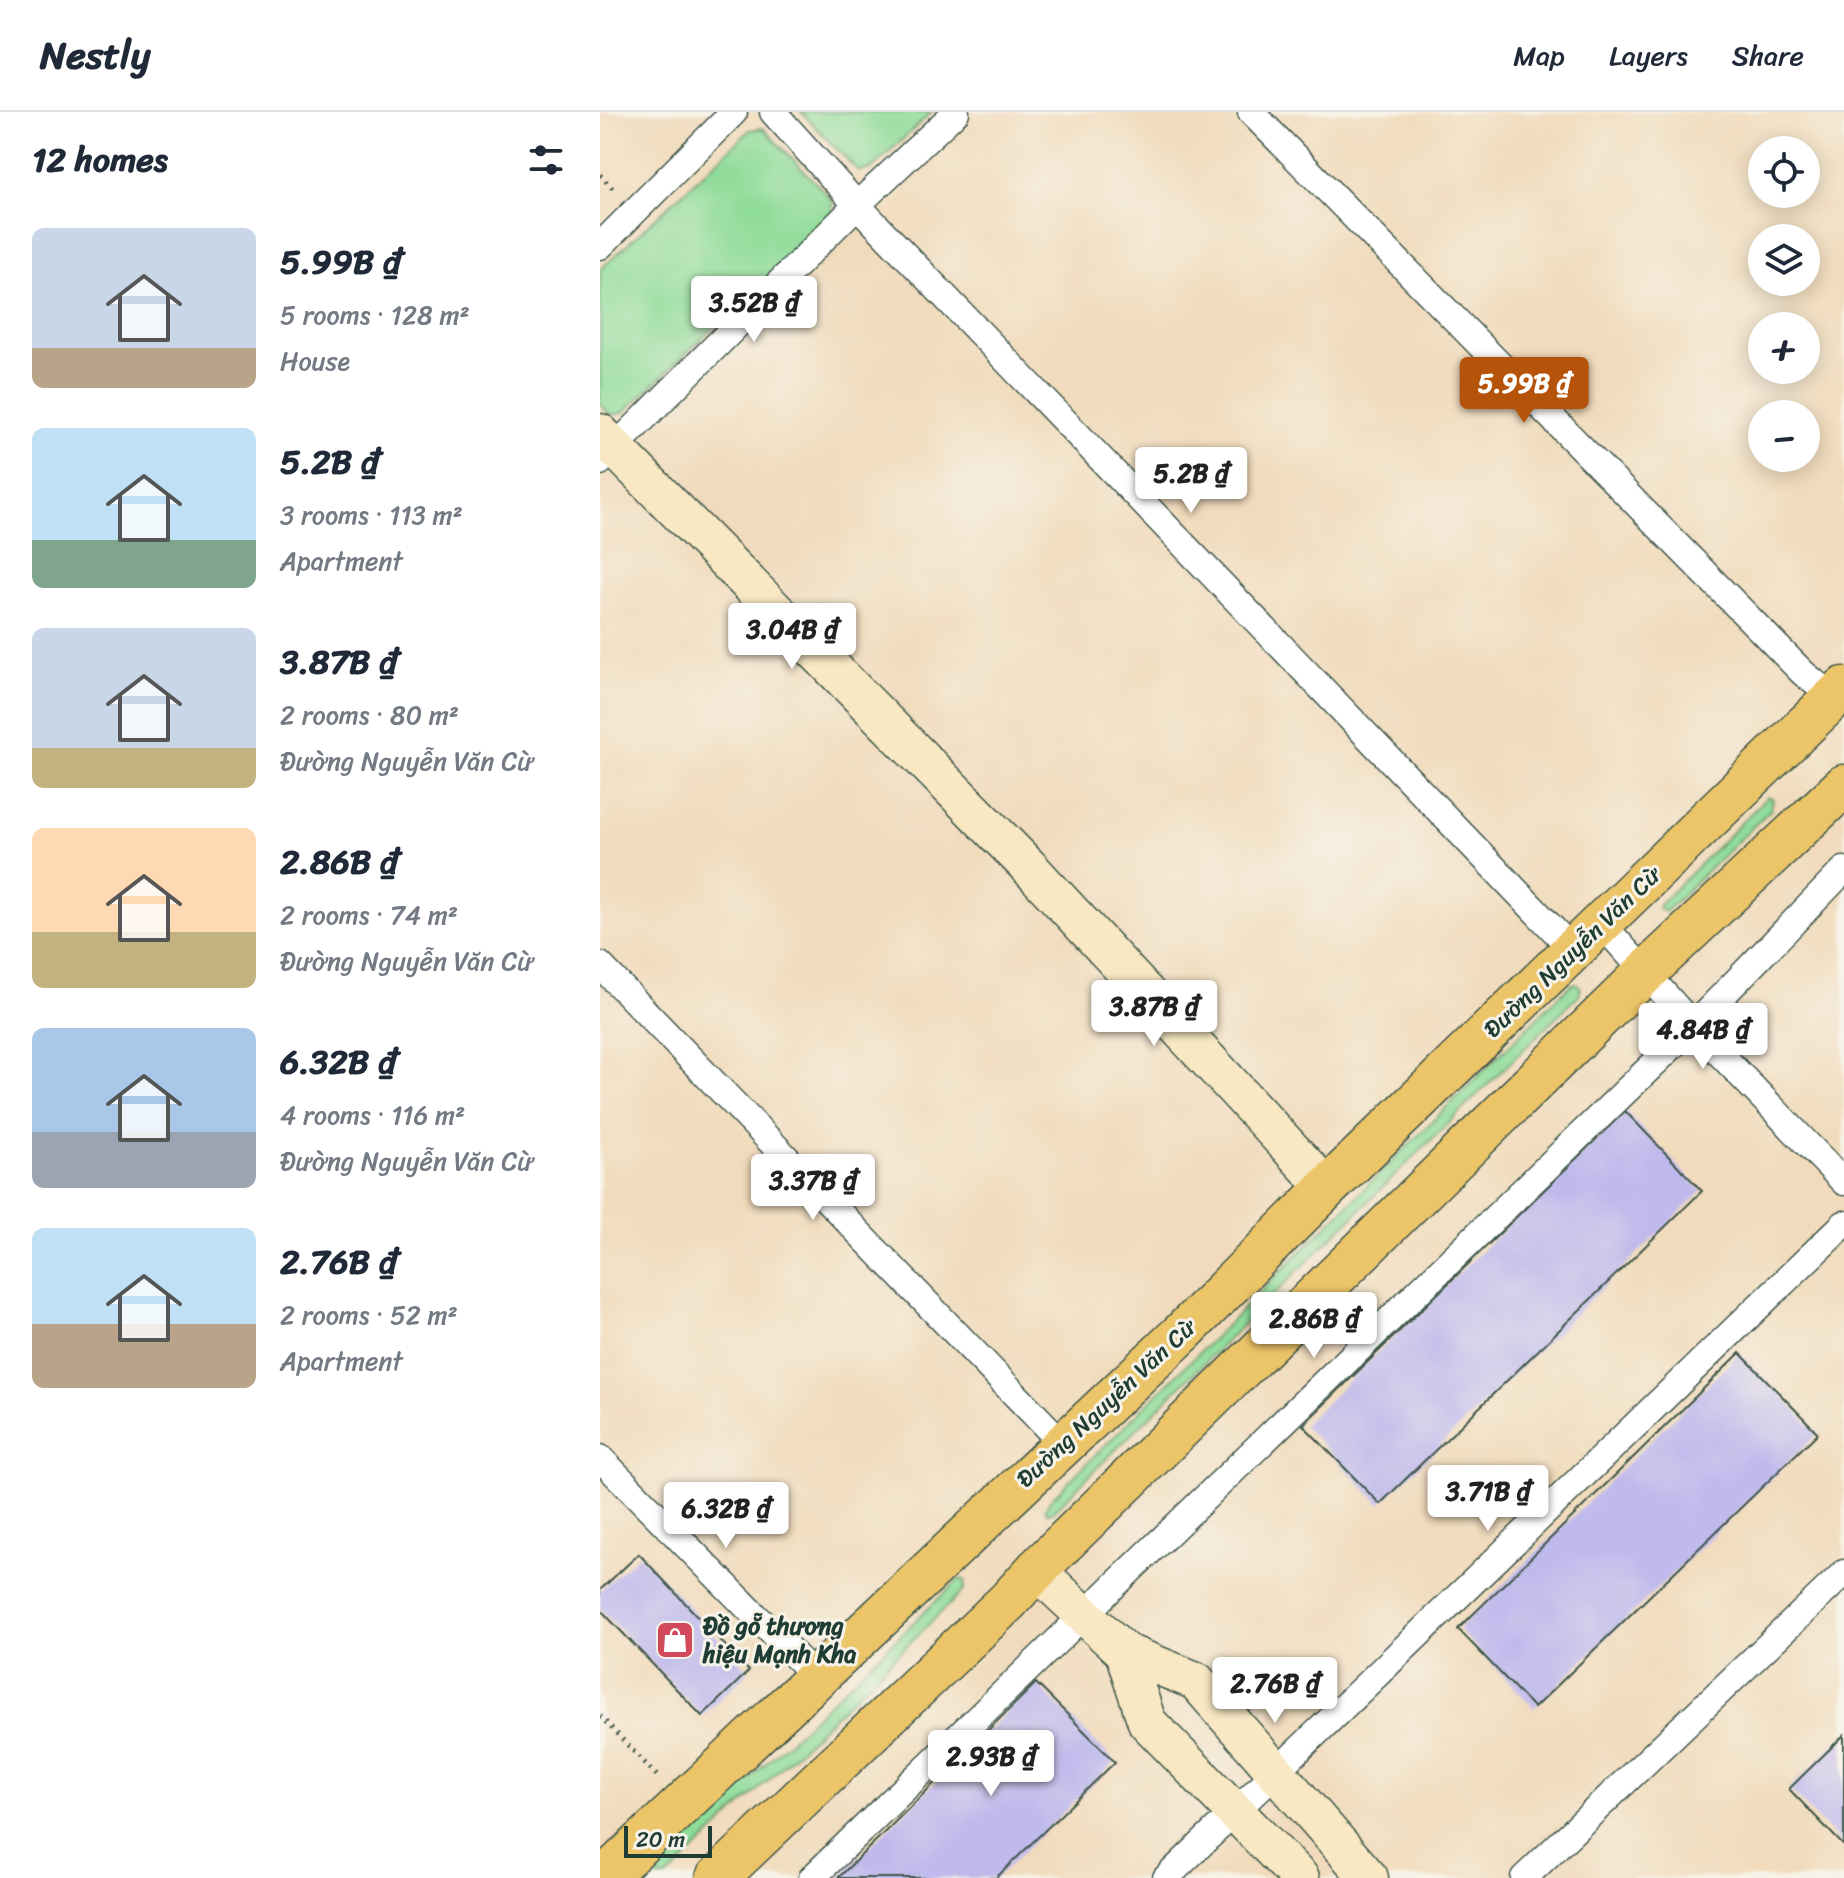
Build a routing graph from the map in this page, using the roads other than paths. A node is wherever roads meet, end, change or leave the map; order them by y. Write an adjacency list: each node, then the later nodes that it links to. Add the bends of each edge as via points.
1 (734, 112): 6 (street)
2 (773, 112): 5 (street)
3 (956, 112): 5 (street)
4 (1251, 112): 8 (street, via 1803,673)
5 (857, 205): 7 (street); 11 (street)
6 (600, 246)
7 (605, 447): 16 (street, via 1028,866)
8 (1842, 701): 11 (main road, Đường Nguyễn Văn Cừ)
9 (1844, 786): 13 (main road)
10 (1844, 870): 14 (street)
11 (1587, 937): 13 (street); 16 (main road, Đường Nguyễn Văn Cừ)
12 (600, 965): 18 (street)
13 (1645, 973): 14 (street); 20 (main road)
14 (1693, 1026): 15 (street); 22 (street)
15 (1844, 1182)
16 (1327, 1188): 18 (main road, Đường Nguyễn Văn Cừ)
17 (1844, 1224): 25 (street)
18 (1062, 1443): 24 (main road, Đường Nguyễn Văn Cừ)
19 (600, 1458): 24 (street)
20 (1036, 1570): 22 (street); 28 (main road)
21 (1844, 1573): 33 (street)
22 (1087, 1615): 23 (street); 29 (street)
23 (1124, 1652): 25 (street, via 1196,1681); 26 (street, via 1147,1722)
24 (817, 1678): 27 (main road, Đường Nguyễn Văn Cừ)
25 (1276, 1773): 26 (street); 32 (street)
26 (1235, 1811): 30 (street); 31 (street)
27 (604, 1878)
28 (717, 1878)
29 (812, 1878)
30 (1166, 1878)
31 (1300, 1878)
32 (1369, 1878)
33 (1524, 1878)

